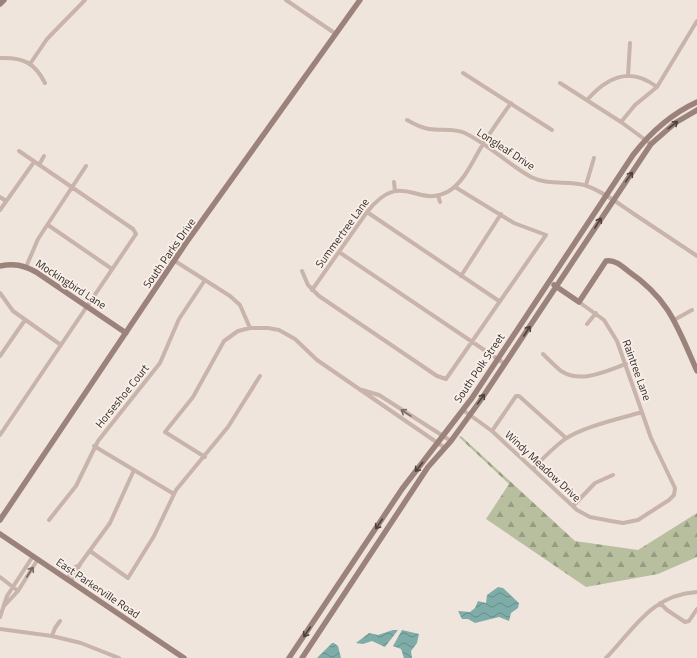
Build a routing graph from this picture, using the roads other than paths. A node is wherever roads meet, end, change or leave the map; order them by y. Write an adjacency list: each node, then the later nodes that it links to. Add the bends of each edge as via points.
1 (4, 0): 5 (main road)
2 (85, 0): 10 (street, via 47,39)
3 (286, 0): 7 (street)
4 (360, 0): 7 (main road, South Parks Drive)
5 (0, 4)
6 (697, 21): 15 (street)
7 (336, 34): 49 (main road, South Parks Drive)
8 (630, 43): 12 (street)
9 (0, 58): 10 (street, via 19,58)
10 (30, 64): 13 (street, via 36,68)
11 (463, 73): 18 (street)
12 (628, 76): 15 (street, via 642,78); 16 (street, via 608,81 597,88)
13 (45, 83)
14 (560, 83): 16 (street)
15 (657, 87): 21 (street)
16 (587, 100): 21 (street)
17 (697, 102): 23 (main road, South Polk Street, via 672,116)
18 (511, 103): 22 (street); 24 (street)
19 (697, 110): 25 (main road, South Polk Street, one-way to 19, via 675,123)
20 (407, 120): 24 (street, Longleaf Drive, via 430,130 460,132)
21 (621, 122): 23 (street)
22 (552, 130)
23 (645, 139): 25 (street); 39 (main road, South Polk Street)
24 (483, 144): 33 (street, Longleaf Drive, via 531,176 553,184); 34 (street)
25 (651, 144): 40 (main road, South Polk Street, one-way to 25)
26 (19, 151): 29 (street)
27 (44, 156): 30 (street)
28 (594, 158): 33 (street)
29 (34, 162): 30 (street); 41 (street)
30 (39, 165): 35 (street)
31 (86, 166): 35 (street)
32 (394, 182): 36 (street)
33 (586, 185): 39 (street, Longleaf Drive)
34 (455, 187): 37 (street); 45 (street)
35 (72, 188): 46 (street); 52 (street, via 135,232 135,236)
36 (395, 190): 37 (street); 44 (street, Summertree Lane, via 387,192 375,201)
37 (438, 195): 42 (street)
38 (0, 196): 41 (street)
39 (607, 196): 40 (street, Longleaf Drive); 56 (main road, South Polk Street)
40 (613, 199): 48 (street, Longleaf Drive); 57 (main road, South Polk Street, one-way to 40)
41 (6, 201): 43 (street)
42 (440, 202)
43 (0, 210)
44 (367, 212): 47 (street, Summertree Lane); 54 (street)
45 (501, 214): 54 (street); 60 (street, via 514,223 546,235)
46 (48, 225): 51 (street, via 38,239); 52 (street)
47 (339, 252): 58 (street, Summertree Lane); 70 (street)
48 (697, 256)
49 (175, 261): 55 (street); 69 (main road, South Parks Drive)
50 (0, 266): 51 (main road, Mockingbird Lane, via 10,264)
51 (26, 267): 62 (main road, Mockingbird Lane)
52 (112, 269): 62 (street)
53 (302, 271): 58 (street)
54 (461, 276): 60 (street)
55 (205, 280): 68 (street, via 240,305); 91 (street, Horseshoe Court, via 179,319 160,363)
56 (550, 282): 57 (main road, Raintree Lane); 74 (main road, South Polk Street)
57 (556, 286): 61 (main road, Raintree Lane); 75 (main road, South Polk Street, one-way to 57)
58 (312, 290): 70 (street, via 437,376 446,379)
59 (0, 293): 65 (street, via 13,311)
60 (499, 301): 70 (street)
61 (579, 302): 64 (street, Raintree Lane); 66 (main road, via 606,261 612,260 652,290)
62 (87, 306): 69 (main road, Mockingbird Lane); 71 (street)
63 (692, 310): 66 (street)
64 (596, 314): 67 (street); 76 (street, Raintree Lane, via 617,340)
65 (25, 320): 71 (street); 73 (street)
66 (674, 320): 77 (main road)
67 (587, 324)
68 (250, 328): 79 (street, via 268,328 288,334 317,360); 93 (street, via 238,331 224,341 193,397 165,432)
69 (126, 333): 100 (main road, South Parks Drive)
70 (472, 341): 74 (street)
71 (61, 345): 86 (street)
72 (543, 354): 76 (street, via 560,370 575,377 590,376)
73 (0, 356)
74 (498, 359): 75 (street); 80 (main road, South Polk Street)
75 (505, 364): 82 (main road, South Polk Street, one-way to 75)
76 (626, 364): 81 (street, Raintree Lane)
77 (697, 370)
78 (260, 376): 93 (street, via 228,427)
79 (358, 389): 83 (street, one-way to 79, via 378,396); 84 (street)
80 (463, 410): 82 (street, Windy Meadow Drive); 87 (main road, South Polk Street)
81 (642, 412): 88 (street); 97 (street, Raintree Lane)
82 (470, 415): 85 (street, Windy Meadow Drive); 89 (main road, South Polk Street)
83 (421, 422): 84 (street); 87 (street)
84 (416, 429): 90 (street)
85 (492, 431): 88 (street, via 516,396 519,396); 94 (street, Windy Meadow Drive)
86 (0, 435)
87 (443, 436): 89 (street); 90 (main road, South Polk Street)
88 (566, 438): 94 (street)
89 (451, 441): 92 (main road, South Polk Street)
90 (438, 443): 92 (street); 120 (main road, South Polk Street, one-way to 120, via 402,489)
91 (94, 446): 95 (street); 101 (street, Horseshoe Court, via 76,486)
92 (445, 448): 121 (main road, South Polk Street, via 428,467)
93 (205, 457): 98 (street)
94 (533, 468): 99 (street, Windy Meadow Drive)
95 (134, 470): 98 (street); 103 (street, via 110,523)
96 (613, 475): 99 (street, via 595,483)
97 (675, 488): 99 (street, Windy Meadow Drive, via 674,495 660,507 638,520 629,522 590,517)
98 (174, 494): 103 (street, via 154,536 128,578)
99 (573, 506)
100 (0, 520)
101 (49, 520)
102 (0, 534): 104 (main road, East Parkerville Road)
103 (90, 551): 107 (street, via 75,567)
104 (32, 556): 105 (main road, East Parkerville Road); 108 (street)
105 (38, 559): 107 (main road, East Parkerville Road); 109 (street, one-way to 105)
106 (0, 577): 108 (street)
107 (69, 580): 119 (main road, East Parkerville Road)
108 (12, 587): 109 (street); 112 (street)
109 (18, 591): 112 (street)
110 (697, 592): 111 (street)
111 (660, 603): 113 (street, via 666,610 687,622); 122 (street, via 643,615)
112 (4, 606): 114 (street)
113 (697, 609)
114 (0, 617)
115 (60, 621): 117 (street)
116 (0, 629): 117 (street)
117 (52, 636): 118 (street, via 81,643)
118 (119, 658)
119 (184, 658)
120 (289, 658)
121 (302, 658)
122 (606, 658)

